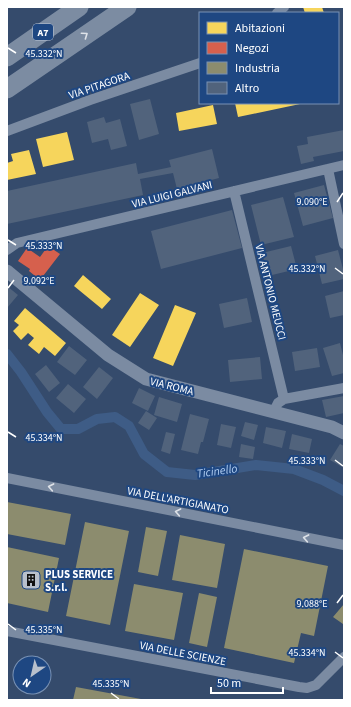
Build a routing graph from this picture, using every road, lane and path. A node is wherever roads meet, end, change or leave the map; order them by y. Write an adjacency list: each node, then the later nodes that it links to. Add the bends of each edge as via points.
1 (79, 7): 3 (highway, A7)
2 (127, 7): 5 (highway, A7, one-way to 2)
3 (7, 57)
4 (199, 63): 6 (street, VIA PITAGORA)
5 (7, 89)
6 (7, 130)
7 (344, 165): 8 (street, VIA LUIGI GALVANI)
8 (328, 169): 9 (street, VIA LUIGI GALVANI); 10 (street)
9 (234, 191): 11 (street, VIA LUIGI GALVANI, via 17,243); 14 (street, VIA ANTONIO MEUCCI)
10 (344, 244)
11 (7, 250)
12 (7, 271): 15 (street, VIA ROMA, via 108,354 146,379)
13 (344, 388): 14 (street)
14 (284, 399): 15 (street, via 278,403)
15 (274, 411): 16 (street, VIA ROMA, via 332,427)
16 (344, 433)
17 (7, 478): 18 (street, VIA DELL'ARTIGIANATO, one-way to 17)
18 (344, 545)
19 (7, 631): 20 (street, VIA DELLE SCIENZE, via 299,688 316,685)
20 (344, 657)

